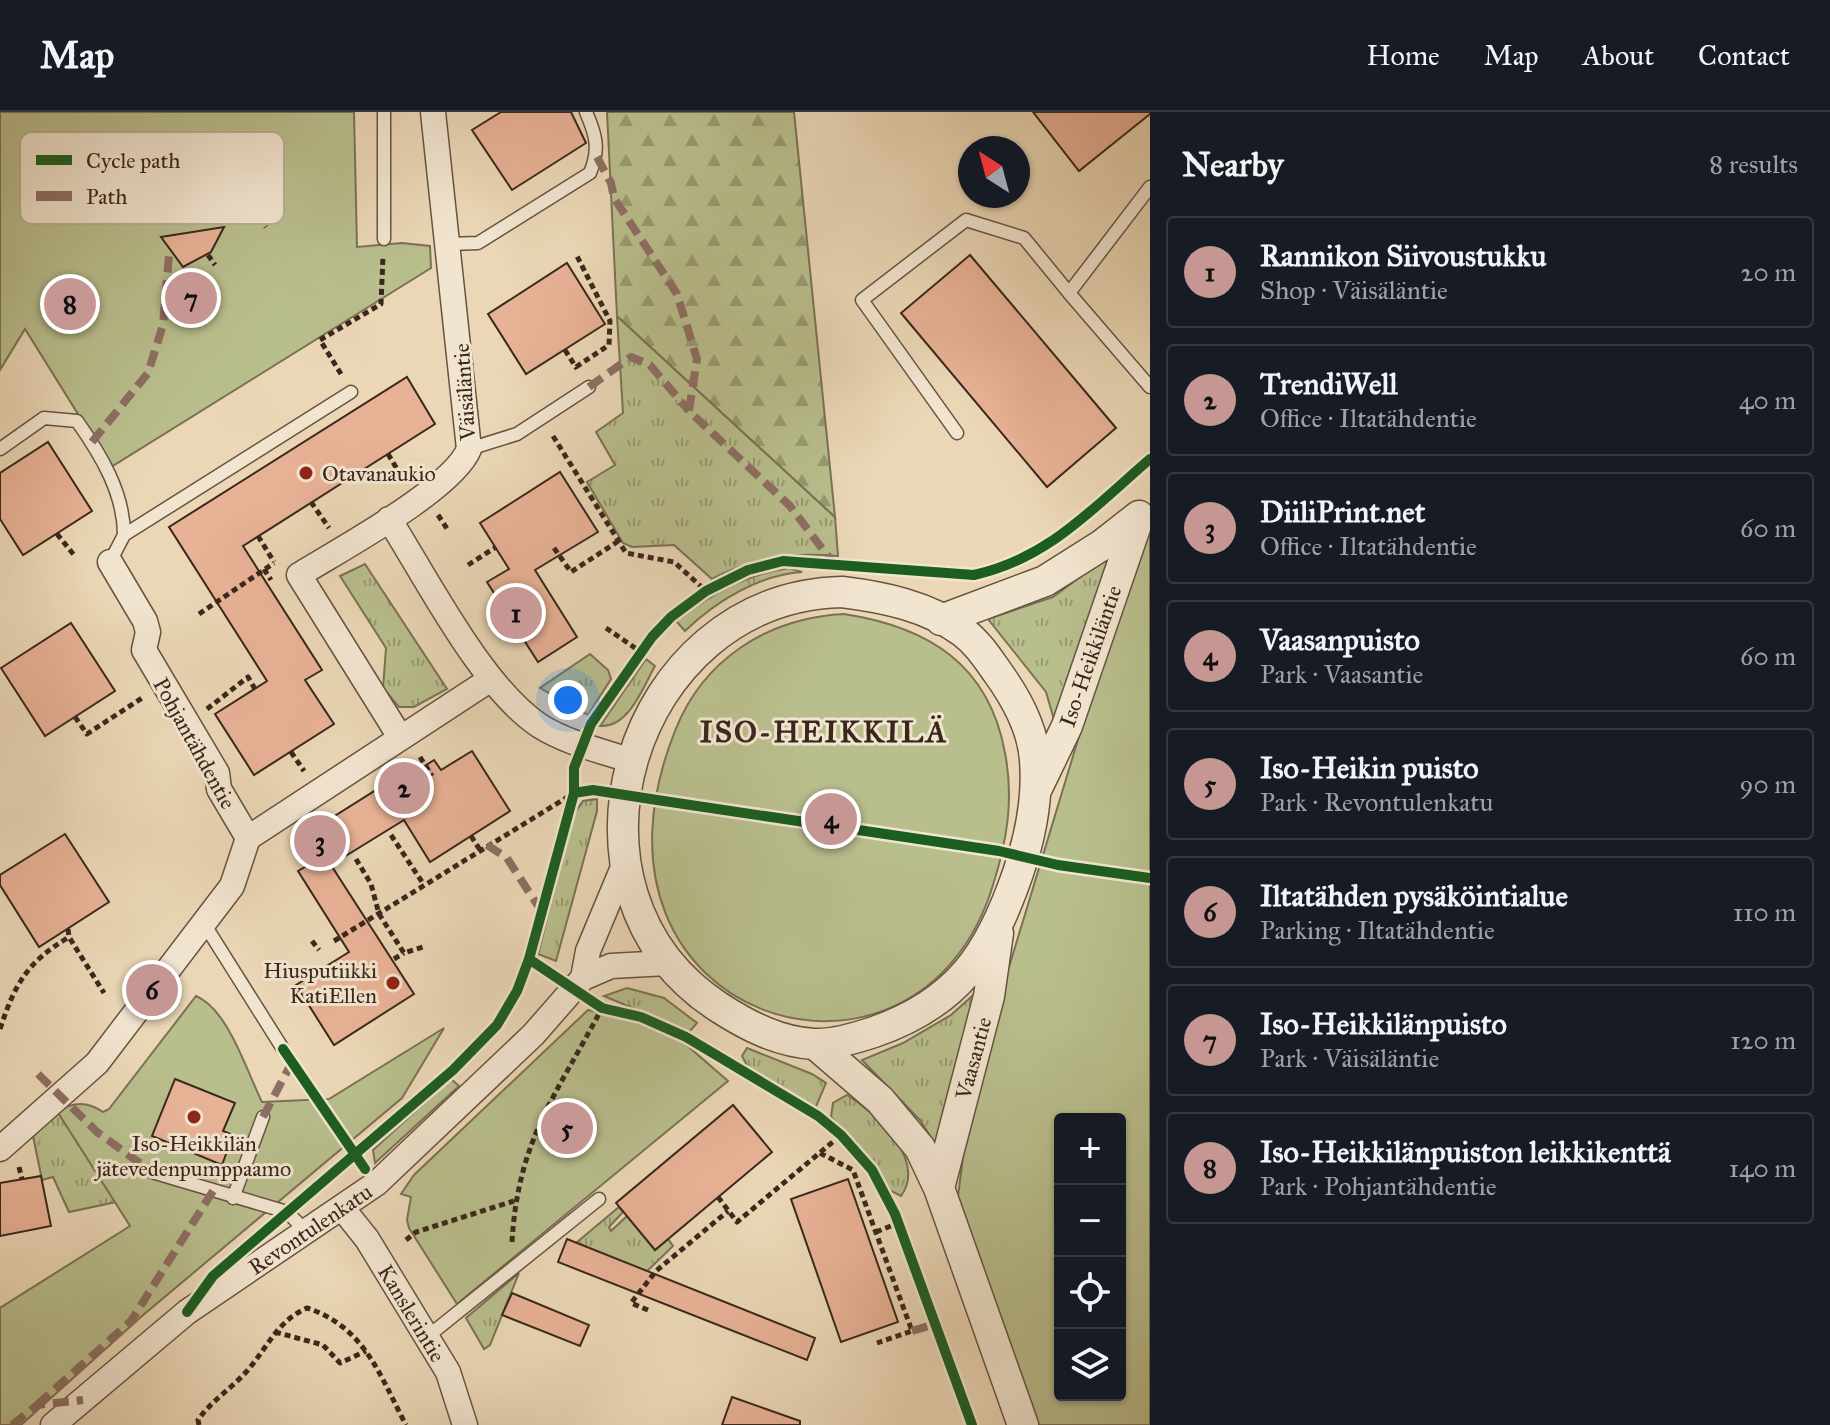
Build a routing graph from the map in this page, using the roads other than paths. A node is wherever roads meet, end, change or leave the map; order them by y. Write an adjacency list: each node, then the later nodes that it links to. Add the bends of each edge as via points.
1 (384, 112): 5 (lane)
2 (433, 112): 6 (street, Väisäläntie)
3 (586, 112): 6 (lane, via 597,137 590,173 478,243)
4 (1150, 187): 7 (lane)
5 (384, 239)
6 (449, 244): 13 (street, Väisäläntie)
7 (1069, 293): 9 (lane); 11 (lane, via 1024,238 966,220 862,300)
8 (589, 387): 13 (lane, via 517,434)
9 (1150, 387)
10 (351, 392): 16 (lane)
11 (957, 433)
12 (0, 449): 16 (lane, via 44,418 77,421 124,506)
13 (469, 449): 15 (street, Väisäläntie, via 456,469)
14 (1144, 511): 18 (street, Iso-Heikkiläntie, via 1045,581); 22 (street, Iso-Heikkiläntie, via 1067,726)
15 (389, 519): 19 (street); 20 (street, via 299,575)
16 (124, 535): 17 (lane)
17 (110, 562): 23 (street, Pohjantähdentie, via 145,621 144,650 217,773 219,789)
18 (941, 620): 21 (street, via 892,601 842,592 808,593 756,609 720,631 687,662 647,722); 22 (street, via 981,649 1013,698 1032,741)
19 (491, 679): 20 (street); 21 (street, via 542,727)
20 (400, 737): 23 (street)
21 (632, 761): 24 (street, via 625,795)
22 (1035, 792): 26 (street, via 1024,855)
23 (248, 838): 25 (street, via 232,886)
24 (626, 860): 27 (street, via 643,924); 28 (street, Revontulenkatu)
25 (203, 922): 30 (lane); 32 (street, via 97,1063)
26 (999, 927): 29 (street, via 958,982 914,1016 862,1036); 34 (street, Vaasantie, via 989,996)
27 (667, 963): 28 (street, Revontulenkatu, via 611,966); 29 (street, via 701,995 757,1030)
28 (578, 984): 37 (street, Revontulenkatu, via 533,1035)
29 (815, 1044): 34 (street, via 903,1126)
30 (283, 1049)
31 (263, 1117): 35 (lane)
32 (0, 1149)
33 (152, 1172): 35 (lane)
34 (939, 1188): 42 (street)
35 (233, 1198): 38 (lane, via 287,1212)
36 (599, 1199): 39 (lane)
37 (343, 1209): 38 (street, Revontulenkatu); 39 (street, Kanslerintie)
38 (307, 1232): 40 (street, Revontulenkatu, via 187,1312)
39 (427, 1337): 41 (street, Kanslerintie, via 448,1372)
40 (53, 1425)
41 (465, 1425)
42 (1023, 1425)

